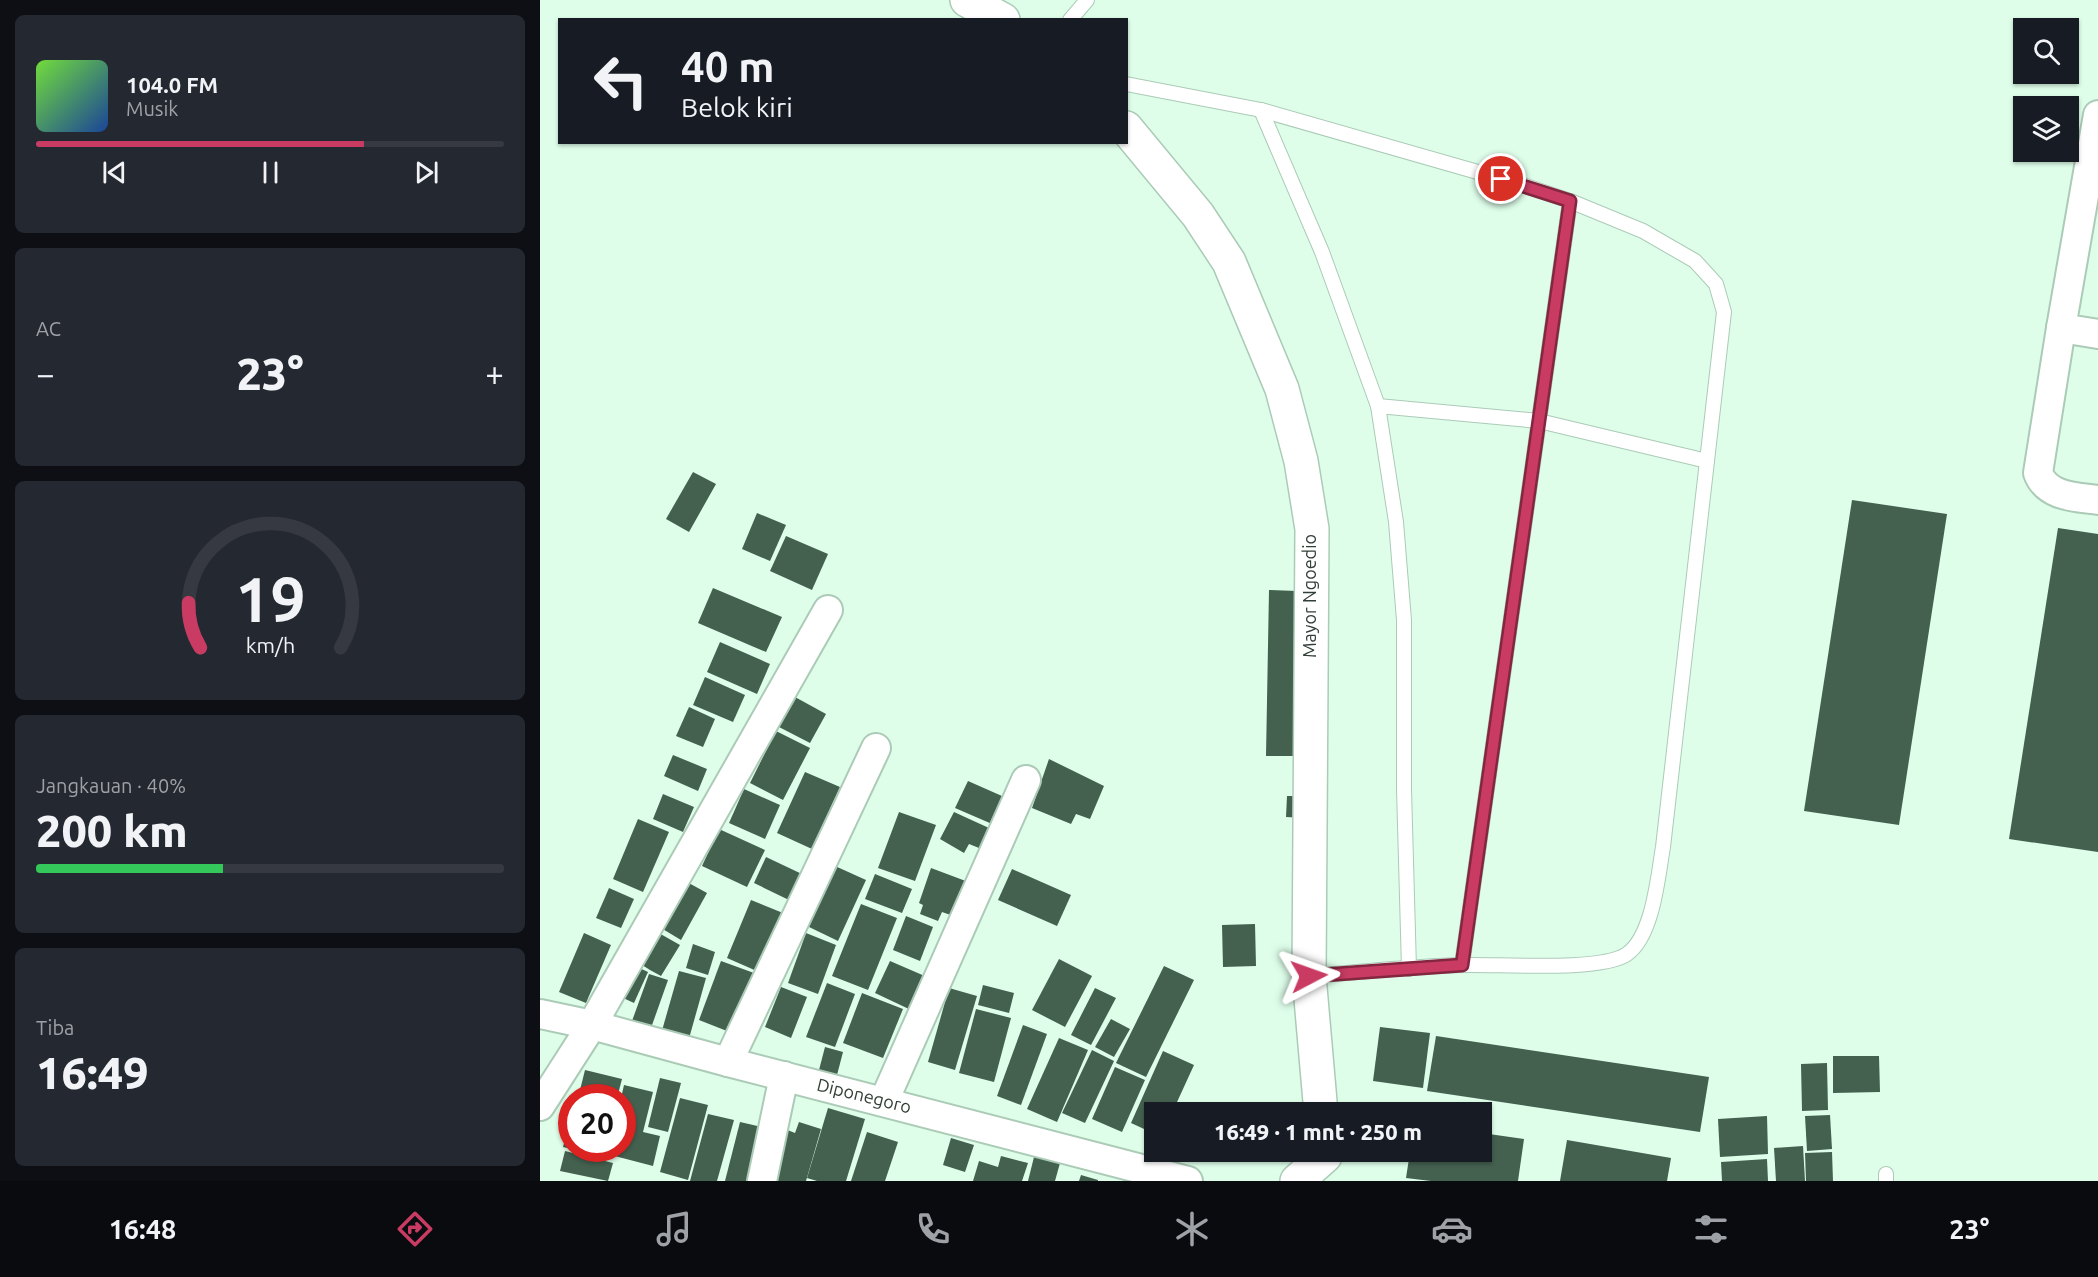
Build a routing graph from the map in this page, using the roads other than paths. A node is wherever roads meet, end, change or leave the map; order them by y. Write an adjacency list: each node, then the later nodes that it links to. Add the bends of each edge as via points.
1 (967, 0): 3 (street)
2 (1087, 0): 4 (lane)
3 (999, 18)
4 (1072, 18)
5 (1128, 84): 6 (lane)
6 (1261, 110): 9 (lane); 12 (lane, via 1322,252)
7 (2098, 115): 10 (street)
8 (1128, 130): 21 (street, Mayor Ngoedio, via 1198,215 1229,262 1282,389 1301,461 1312,529)
9 (1570, 201): 13 (lane); 14 (lane, via 1643,231 1677,250 1695,261 1716,284 1724,312)
10 (2061, 328): 11 (street); 15 (street, via 2038,473 2052,491)
11 (2098, 334)
12 (1378, 406): 13 (lane); 20 (lane, via 1396,522 1404,620)
13 (1539, 421): 14 (lane); 19 (lane)
14 (1707, 461): 19 (lane, via 1664,847 1646,926 1629,953 1617,960 1592,964)
15 (2098, 500)
16 (828, 610): 23 (street)
17 (876, 748): 24 (street)
18 (1026, 780): 26 (street)
19 (1462, 965): 20 (lane)
20 (1409, 969): 21 (lane)
21 (1309, 976): 27 (street, Mayor Ngoedio)
22 (540, 1014): 23 (street, Diponegoro)
23 (592, 1025): 24 (street, Diponegoro); 28 (street)
24 (728, 1062): 25 (street, Diponegoro)
25 (784, 1076): 26 (street, Diponegoro); 30 (street)
26 (884, 1101): 31 (street, Diponegoro)
27 (1320, 1102)
28 (540, 1106)
29 (1324, 1163): 32 (street)
30 (762, 1181)
31 (1188, 1181)
32 (1298, 1181)

